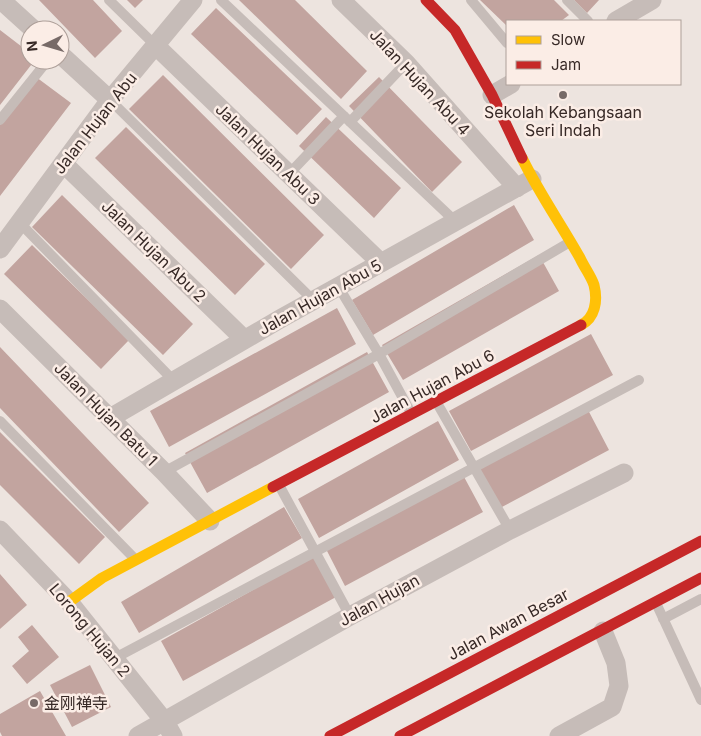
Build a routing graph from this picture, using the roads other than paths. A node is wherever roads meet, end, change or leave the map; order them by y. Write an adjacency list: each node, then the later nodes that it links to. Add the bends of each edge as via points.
1 (2, 0): 10 (street)
2 (109, 0): 14 (lane)
3 (193, 0): 14 (street, Jalan Hujan Abu)
4 (221, 0): 21 (lane)
5 (341, 0): 16 (street, Jalan Hujan Abu 4)
6 (426, 0): 19 (street, Jalan Hujan Abu 6, via 455,30)
7 (471, 0): 13 (lane)
8 (567, 0): 11 (lane)
9 (652, 0): 12 (street)
10 (23, 20)
11 (587, 20)
12 (618, 20)
13 (506, 42)
14 (156, 46): 20 (street, Jalan Hujan Abu); 24 (street, Jalan Hujan Abu 3)
15 (70, 63): 20 (street)
16 (406, 63): 21 (lane); 25 (street, Jalan Hujan Abu 4)
17 (40, 70): 22 (lane)
18 (510, 85): 19 (street)
19 (492, 95): 25 (street, Jalan Hujan Abu 6)
20 (110, 100): 23 (street, Jalan Hujan Abu); 32 (lane)
21 (347, 119): 24 (lane); 27 (lane)
22 (0, 120)
23 (63, 163): 26 (street, Jalan Hujan Abu); 34 (street, Jalan Hujan Abu 2)
24 (289, 174): 30 (street, Jalan Hujan Abu 3)
25 (524, 183): 27 (street, Jalan Hujan Abu 5); 28 (street, Jalan Hujan Abu 6)
26 (19, 222): 29 (street, Jalan Hujan Abu); 36 (lane)
27 (456, 222): 30 (street, Jalan Hujan Abu 5)
28 (571, 242): 35 (lane); 38 (street, Jalan Hujan Abu 6, via 594,284 596,304 589,321)
29 (0, 248)
30 (381, 262): 31 (street, Jalan Hujan Abu 5)
31 (338, 286): 32 (street, Jalan Hujan Abu 5); 35 (lane)
32 (313, 300): 34 (street, Jalan Hujan Abu 5)
33 (0, 308): 40 (street, Jalan Hujan Batu 1)
34 (244, 339): 36 (street, Jalan Hujan Abu 5)
35 (379, 354): 39 (lane); 43 (lane)
36 (174, 380): 40 (street, Jalan Hujan Abu 5)
37 (639, 380): 42 (lane)
38 (436, 402): 39 (street, Jalan Hujan Abu 6); 42 (lane)
39 (412, 415): 45 (street, Jalan Hujan Abu 6)
40 (110, 418): 43 (street, Jalan Hujan Batu 1)
41 (0, 421): 51 (lane)
42 (474, 467): 48 (lane); 50 (lane)
43 (164, 472): 46 (street, Jalan Hujan Batu 1)
44 (624, 473): 48 (street, Jalan Hujan)
45 (279, 484): 46 (street, Jalan Hujan Abu 6); 50 (lane)
46 (210, 521): 51 (street, Jalan Hujan Abu 6)
47 (0, 530): 54 (street, Lorong Hujan 2)
48 (510, 530): 56 (street, Jalan Hujan)
49 (701, 541): 63 (street, Jalan Awan Besar)
50 (315, 551): 56 (lane); 59 (lane)
51 (136, 559): 54 (street, Jalan Hujan Abu 6)
52 (701, 578): 55 (street)
53 (701, 599): 57 (lane)
54 (69, 602): 59 (street, Lorong Hujan 2)
55 (656, 602): 57 (lane); 58 (street)
56 (350, 616): 61 (street, Jalan Hujan)
57 (663, 618): 60 (lane)
58 (603, 631): 64 (street); 65 (street, via 616,663 619,686 612,707)
59 (115, 658): 61 (street, Lorong Hujan 2)
60 (701, 700)
61 (169, 729): 62 (street, Jalan Hujan)
62 (138, 736)
63 (330, 736)
64 (400, 736)
65 (559, 736)

